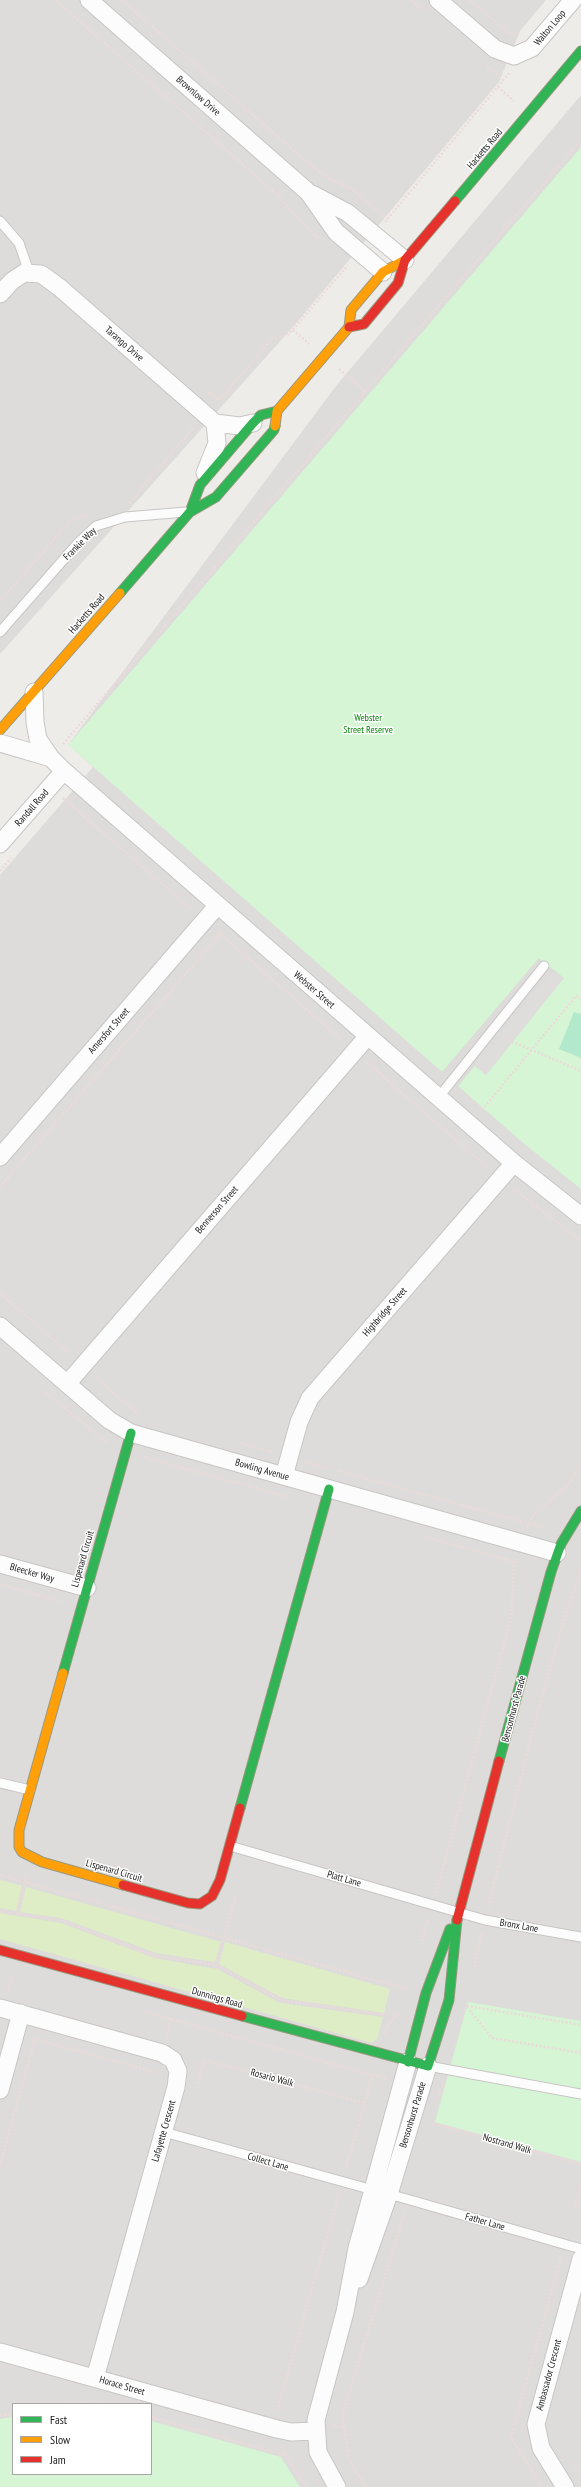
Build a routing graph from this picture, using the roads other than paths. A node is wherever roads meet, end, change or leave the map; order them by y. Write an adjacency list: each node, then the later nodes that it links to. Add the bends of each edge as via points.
1 (89, 0): 5 (street, Brownlow Drive)
2 (438, 0): 3 (street, Walton Loop, via 507,54 532,48)
3 (573, 0)
4 (581, 51): 7 (street, Hacketts Road)
5 (308, 192): 7 (street, Brownlow Drive, via 348,213); 9 (street, Brownlow Drive, via 336,232)
6 (0, 221): 8 (lane, via 19,243)
7 (406, 260): 9 (street, Hacketts Road); 10 (street, Hacketts Road)
8 (29, 272): 11 (street, via 18,276); 14 (street, Tarango Drive, via 49,278)
9 (383, 272): 10 (street); 12 (street, Hacketts Road, via 351,310)
10 (398, 283): 12 (street, Hacketts Road, via 364,324)
11 (0, 294)
12 (349, 327): 13 (street, Hacketts Road)
13 (277, 411): 15 (street, Hacketts Road, via 261,415); 17 (street, Hacketts Road, via 274,430 232,479 216,497)
14 (215, 423): 15 (street, via 240,426); 16 (street, via 217,443)
15 (253, 423): 16 (street, Hacketts Road)
16 (200, 486): 17 (street, Hacketts Road)
17 (190, 512): 18 (lane, Frankie Way, via 125,517 96,526); 19 (street, Hacketts Road)
18 (0, 632)
19 (34, 692): 20 (street, Hacketts Road); 22 (street, Webster Street, via 38,739)
20 (0, 730)
21 (0, 743): 22 (street, Webster Street)
22 (51, 758): 23 (street, Webster Street)
23 (64, 771): 24 (street, Randall Road); 25 (street, Webster Street)
24 (0, 844)
25 (218, 906): 27 (street, Webster Street); 29 (street, Amersfort Street)
26 (544, 966): 28 (lane)
27 (368, 1036): 28 (street, Webster Street); 33 (street, Bennerson Street)
28 (438, 1098): 30 (street, Webster Street)
29 (0, 1157)
30 (514, 1163): 31 (street, Webster Street); 35 (street, Highbridge Street, via 310,1398 299,1422)
31 (581, 1216)
32 (0, 1326): 33 (street, Bowling Avenue)
33 (67, 1384): 34 (street, Bowling Avenue, via 109,1420)
34 (130, 1432): 35 (street, Bowling Avenue); 40 (street, Lispenard Circuit)
35 (284, 1476): 36 (street, Bowling Avenue)
36 (329, 1489): 38 (street, Bowling Avenue); 43 (street, Lispenard Circuit)
37 (581, 1511): 38 (street, Bensonhurst Parade)
38 (557, 1553): 44 (street, Bensonhurst Parade)
39 (0, 1564): 40 (street, Bleecker Way)
40 (87, 1588): 42 (street, Lispenard Circuit)
41 (0, 1783): 42 (lane)
42 (30, 1790): 43 (street, Lispenard Circuit, via 19,1830 19,1847 26,1856 188,1903 200,1904 207,1901 216,1890)
43 (230, 1846): 44 (lane, Platt Lane)
44 (458, 1912): 45 (lane, Bronx Lane, via 485,1920); 49 (street, Bensonhurst Parade, via 445,1939 426,1993); 50 (street, Bensonhurst Parade, via 449,2000)
45 (581, 1937)
46 (0, 1950): 49 (street, Dunnings Road)
47 (0, 2008): 48 (street, Lafayette Crescent)
48 (21, 2013): 51 (street); 53 (street, Lafayette Crescent, via 162,2053 173,2060 178,2078)
49 (408, 2062): 50 (street, Dunnings Road); 54 (street, Bensonhurst Parade)
50 (428, 2066): 52 (lane); 54 (street, Bensonhurst Parade, via 422,2089)
51 (0, 2090)
52 (581, 2094)
53 (164, 2132): 54 (lane, Collect Lane); 58 (street, Lafayette Crescent)
54 (381, 2192): 55 (lane, Father Lane); 59 (street, Bensonhurst Parade, via 369,2253 345,2312 318,2408)
55 (581, 2249)
56 (581, 2259): 61 (street, Ambassador Crescent, via 536,2424 542,2448)
57 (0, 2352): 58 (street, Horace Street)
58 (95, 2378): 59 (street, Horace Street, via 277,2429 291,2432)
59 (315, 2431): 60 (street, Bensonhurst Parade, via 320,2458)
60 (337, 2487)
61 (565, 2487)

